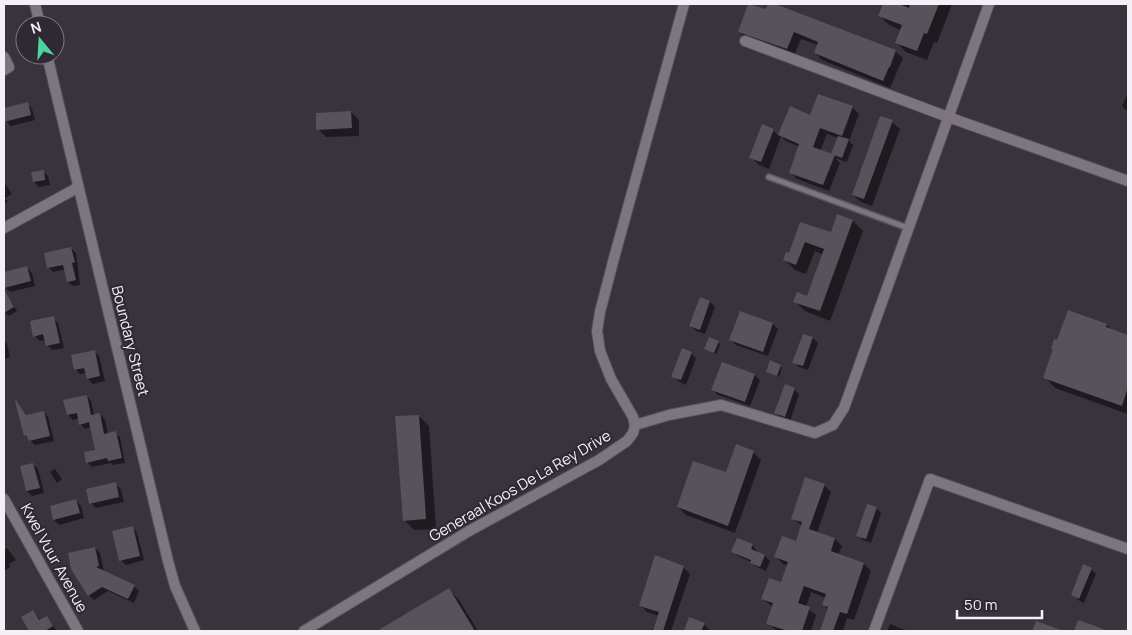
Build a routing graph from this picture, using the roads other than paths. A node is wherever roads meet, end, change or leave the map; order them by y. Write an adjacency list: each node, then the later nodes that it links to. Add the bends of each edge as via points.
1 (684, 4): 13 (street, via 597,331 600,352 611,379)
2 (989, 4): 7 (street)
3 (745, 41): 7 (street)
4 (4, 57): 6 (street)
5 (48, 65): 10 (street, Boundary Street)
6 (6, 69)
7 (948, 117): 9 (street); 12 (street)
8 (768, 177): 12 (lane)
9 (1128, 181)
10 (77, 188): 11 (street); 17 (street, Boundary Street, via 168,561)
11 (4, 228)
12 (909, 228): 13 (street, via 844,408 833,425 815,433 721,405)
13 (636, 425): 18 (street, Generaal Koos De La Rey Drive, via 626,441 599,460 469,531)
14 (4, 500): 16 (street, Kwel Vuur Avenue)
15 (1128, 549): 19 (street, via 930,479)
16 (78, 631)
17 (195, 631)
18 (304, 631)
19 (874, 631)

